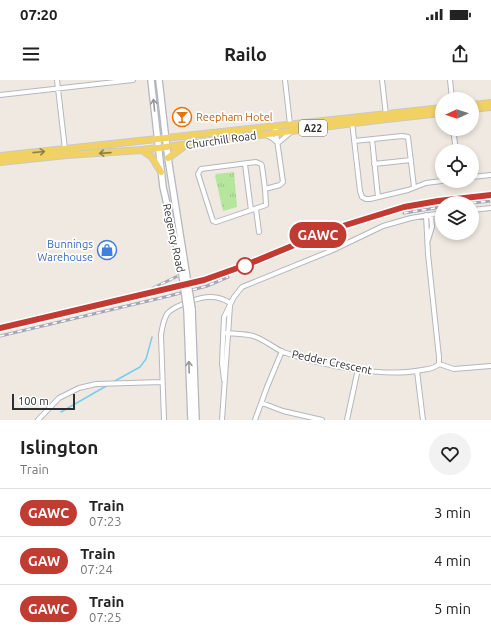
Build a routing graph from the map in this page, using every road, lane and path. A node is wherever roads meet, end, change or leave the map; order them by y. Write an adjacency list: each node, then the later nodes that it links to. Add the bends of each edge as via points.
1 (57, 80): 8 (street)
2 (133, 80): 8 (street)
3 (151, 80): 23 (main road, Regency Road, one-way to 3)
4 (159, 80): 22 (main road, Regency Road)
5 (285, 80): 19 (street)
6 (382, 80): 17 (street)
7 (450, 80): 9 (street)
8 (58, 88): 10 (street); 30 (street)
9 (451, 92)
10 (0, 95)
11 (491, 103): 12 (main road)
12 (479, 104)
13 (491, 107): 14 (main road)
14 (479, 108)
15 (435, 109): 17 (main road, Churchill Road / A22)
16 (435, 113): 17 (main road, Churchill Road / A22)
17 (386, 116): 18 (main road, Churchill Road / A22)
18 (352, 120): 19 (main road, Churchill Road / A22); 25 (street)
19 (291, 127): 20 (main road, Churchill Road / A22); 26 (street)
20 (276, 129): 21 (main road, Churchill Road / A22); 22 (main road, Churchill Road / A22); 26 (street)
21 (263, 134): 26 (street); 27 (main road, Churchill Road / A22)
22 (166, 138): 23 (main road, Churchill Road / A22); 28 (main road, Regency Road)
23 (158, 139): 29 (main road, Regency Road); 30 (main road, Churchill Road / A22)
24 (372, 139): 25 (street); 34 (street, via 407,136); 37 (street)
25 (354, 141): 44 (street, via 362,197)
26 (278, 143): 43 (street, via 283,182)
27 (184, 145): 28 (main road, Churchill Road / A22); 33 (main road)
28 (166, 146): 29 (main road, Churchill Road / A22); 33 (main road, Regency Road)
29 (158, 148): 31 (main road, Churchill Road / A22); 38 (main road, Regency Road)
30 (65, 149): 32 (main road, Churchill Road / A22, one-way to 30)
31 (142, 150): 35 (main road, Churchill Road / A22, one-way to 35); 38 (main road, via 152,157)
32 (0, 156)
33 (168, 158): 52 (main road, Regency Road)
34 (412, 160): 37 (street); 42 (street)
35 (0, 162)
36 (245, 164): 43 (street, via 261,164); 48 (street); 48 (street, via 201,169 198,174 213,222)
37 (374, 164): 44 (street)
38 (161, 172): 52 (main road, Regency Road)
39 (491, 175): 40 (street)
40 (479, 176)
41 (435, 182): 42 (street)
42 (414, 187): 44 (street)
43 (265, 188): 45 (street, via 266,205)
44 (378, 197)
45 (256, 208): 48 (street); 51 (street)
46 (491, 208): 47 (street)
47 (479, 209)
48 (251, 210)
49 (435, 214): 50 (street)
50 (428, 215): 53 (street, via 383,226 333,250 247,284); 58 (street, via 428,254)
51 (259, 232)
52 (182, 260): 54 (main road, Regency Road, bridge)
53 (230, 303): 55 (street, via 224,317); 56 (street); 63 (street, via 224,299 199,298 168,313 161,335)
54 (189, 310): 67 (main road, Regency Road, one-way to 54); 68 (main road, Regency Road)
55 (223, 333): 56 (street, Pedder Crescent); 62 (street)
56 (228, 333): 57 (street, Pedder Crescent, via 257,337); 62 (street)
57 (282, 351): 60 (street, Pedder Crescent); 64 (street)
58 (439, 364): 59 (street, via 454,369); 61 (street, Pedder Crescent)
59 (491, 366)
60 (358, 369): 61 (street, Pedder Crescent, via 394,373); 72 (street)
61 (417, 371): 73 (street)
62 (224, 380): 69 (street)
63 (162, 382): 65 (street, via 84,386 68,392 54,402); 66 (street)
64 (262, 402): 70 (street); 71 (street, via 283,411)
65 (38, 420)
66 (164, 420)
67 (191, 420)
68 (196, 420)
69 (222, 420)
70 (255, 420)
71 (322, 420)
72 (348, 420)
73 (423, 420)

